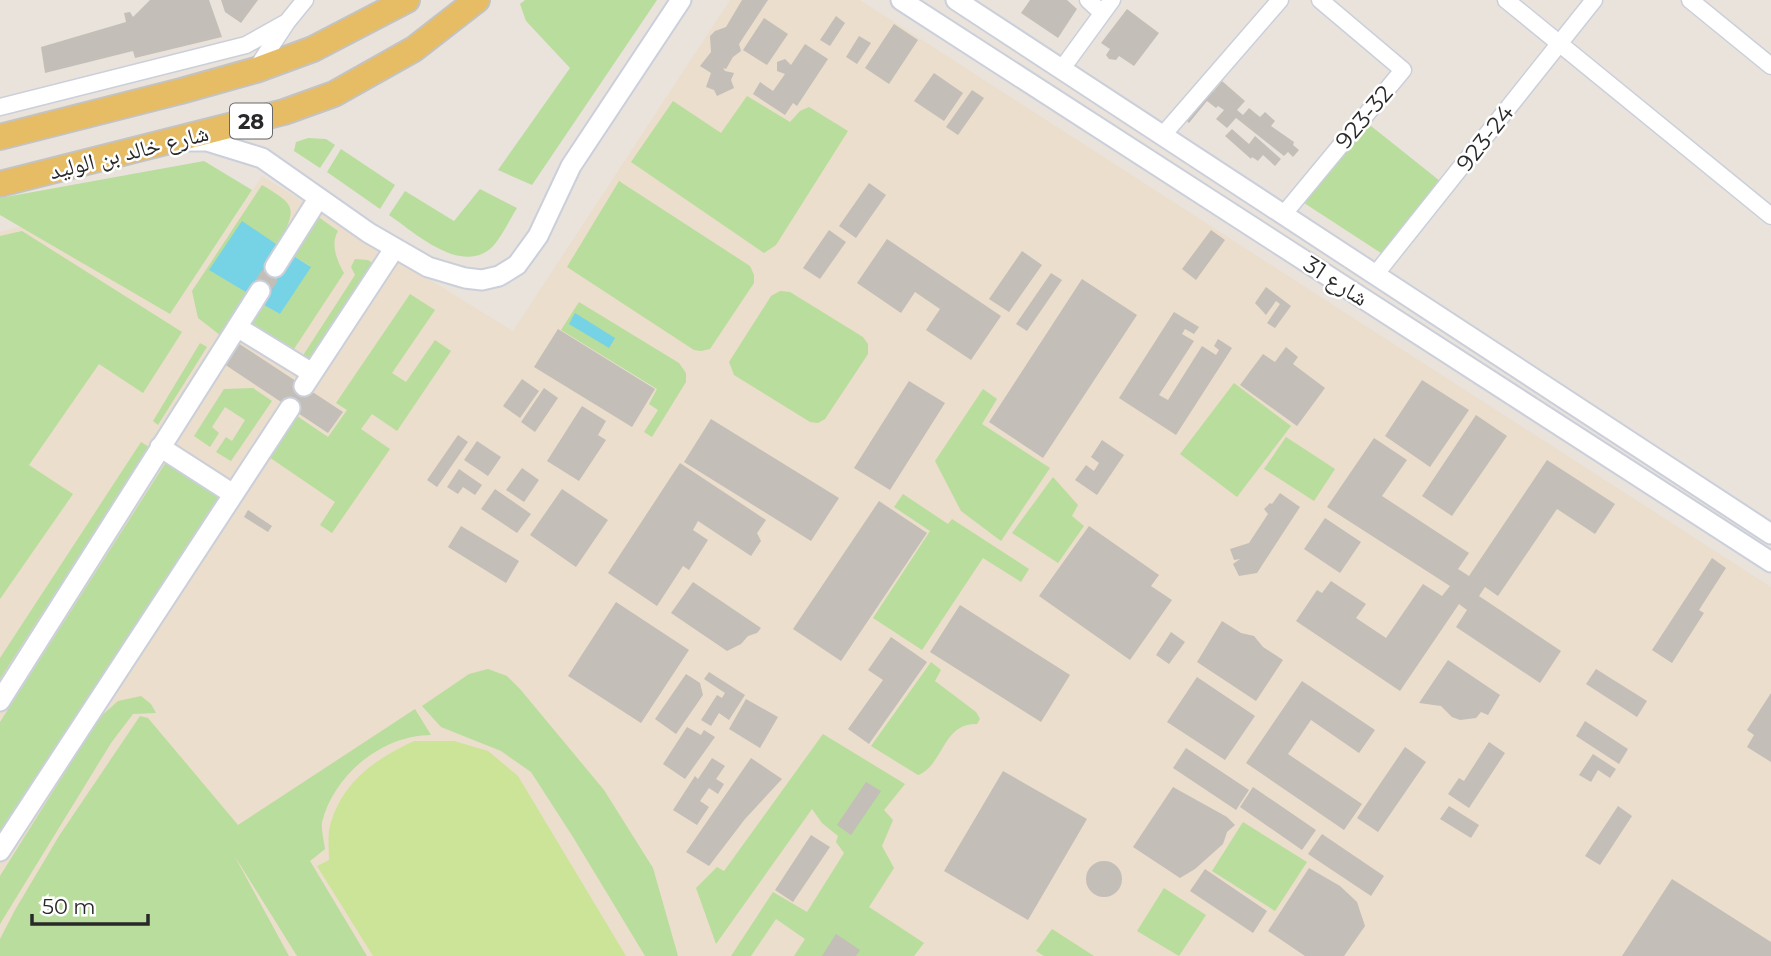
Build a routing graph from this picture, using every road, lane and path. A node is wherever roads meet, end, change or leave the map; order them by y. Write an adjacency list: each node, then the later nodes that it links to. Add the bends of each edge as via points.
1 (305, 0): 14 (street)
2 (407, 0): 17 (main road, شارع خالد بن الوليد / 28, via 313,49)
3 (477, 0): 22 (main road, شارع خالد بن الوليد / 28, via 414,49 334,94)
4 (681, 0): 27 (street, via 571,166 552,211 517,265 482,280 428,267)
5 (901, 0): 36 (street, شارع 31)
6 (956, 0): 18 (street, شارع 31)
7 (1088, 0): 13 (street)
8 (1280, 0): 20 (street)
9 (1320, 0): 25 (street, 923-32, via 1403,70)
10 (1506, 0): 15 (street)
11 (1594, 0): 15 (street, 923-24)
12 (1690, 0): 16 (street)
13 (1107, 7): 18 (street)
14 (287, 22): 17 (street); 19 (street, via 246,45)
15 (1559, 44): 26 (street); 29 (street, 923-24)
16 (1771, 66)
17 (256, 70): 21 (main road, شارع خالد بن الوليد / 28)
18 (1061, 70): 20 (street, شارع 31)
19 (0, 107)
20 (1162, 136): 25 (street, شارع 31)
21 (0, 137)
22 (154, 146): 23 (main road, شارع خالد بن الوليد / 28); 24 (street, via 207,141 241,150 281,170)
23 (0, 184)
24 (318, 199): 27 (street); 28 (street)
25 (1283, 215): 29 (street, شارع 31)
26 (1771, 216)
27 (394, 249): 31 (street, via 308,379)
28 (275, 267)
29 (1376, 275): 35 (street, شارع 31)
30 (260, 290): 31 (street)
31 (237, 327): 33 (street)
32 (290, 408): 34 (street)
33 (160, 447): 34 (street); 37 (street)
34 (233, 494): 38 (street)
35 (1771, 534)
36 (1771, 562)
37 (0, 701)
38 (0, 851)

